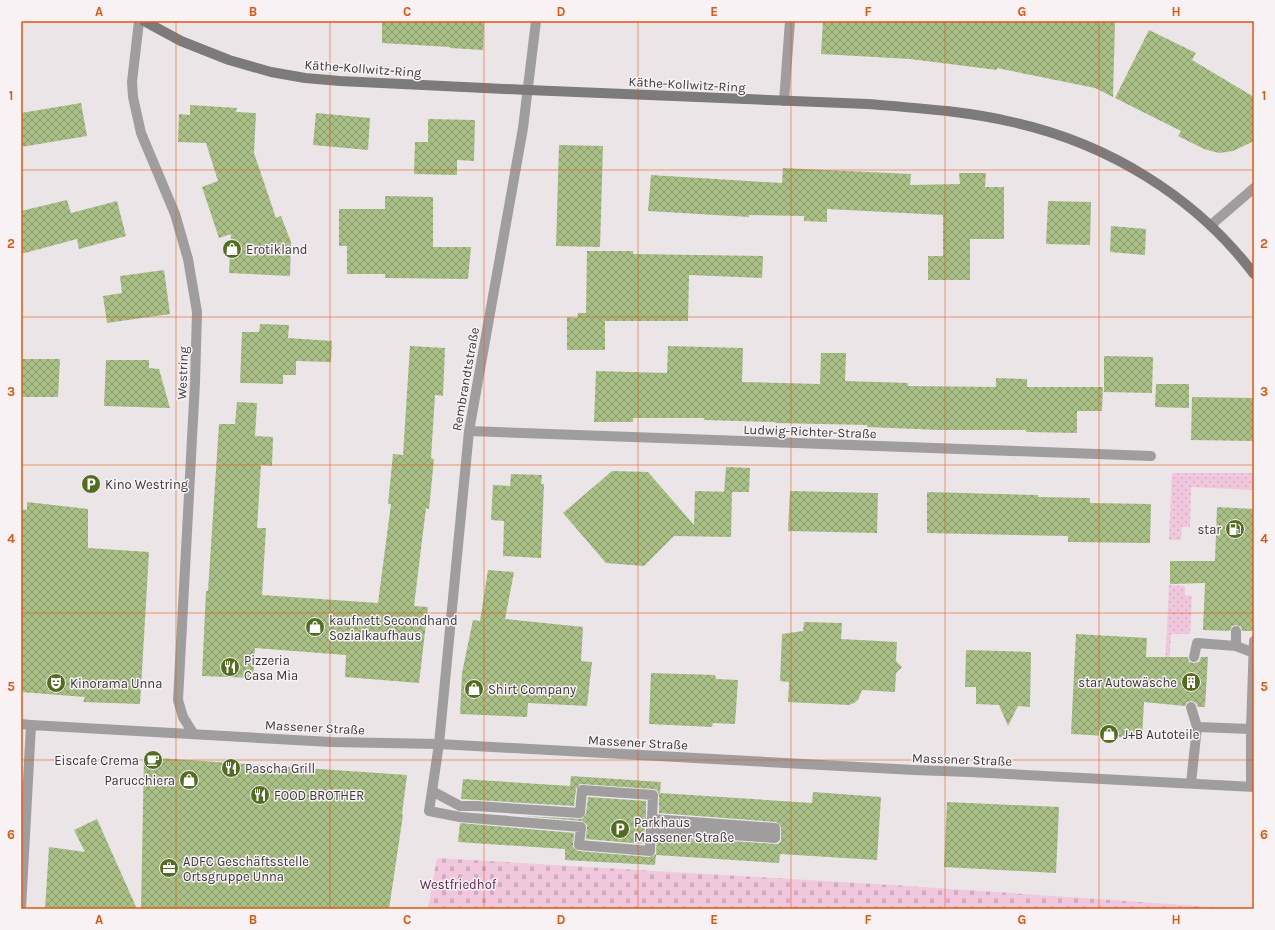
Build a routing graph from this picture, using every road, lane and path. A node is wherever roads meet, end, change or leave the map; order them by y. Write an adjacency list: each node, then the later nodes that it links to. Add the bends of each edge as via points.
1 (139, 21): 21 (street, Westring, via 132,82 133,97 141,132 175,214 188,259 197,312 178,700 183,717)
2 (144, 21): 5 (main road, Käthe-Kollwitz-Ring, via 229,60 271,72 340,81)
3 (536, 21): 5 (street, Rembrandtstraße)
4 (790, 21): 6 (street)
5 (528, 90): 6 (main road, Käthe-Kollwitz-Ring); 10 (street, Rembrandtstraße)
6 (784, 101): 8 (main road, Käthe-Kollwitz-Ring, via 920,108 1005,120 1057,134 1100,150 1142,173 1183,201)
7 (1254, 188): 8 (street)
8 (1211, 225): 9 (main road, Käthe-Kollwitz-Ring)
9 (1254, 274)
10 (469, 431): 11 (street, Ludwig-Richter-Straße); 22 (street, Rembrandtstraße)
11 (1151, 456)
12 (1236, 631): 14 (street)
13 (1254, 641): 15 (street)
14 (1236, 646): 15 (street); 16 (street, via 1197,643)
15 (1254, 653): 20 (street)
16 (1194, 657)
17 (1191, 707): 19 (street)
18 (26, 724): 21 (street, Massener Straße); 26 (street)
19 (1197, 727): 20 (street); 23 (street)
20 (1251, 729): 24 (street)
21 (193, 733): 22 (street, Massener Straße, via 331,742)
22 (439, 744): 23 (street, Massener Straße); 25 (street, Rembrandtstraße)
23 (1191, 783): 24 (street, Massener Straße)
24 (1253, 787)
25 (432, 791): 25 (street, Rembrandtstraße, via 460,806 580,813 582,790 653,795 652,819 775,828 775,838 651,829 650,851 579,845 581,827 429,811)
26 (21, 909)

